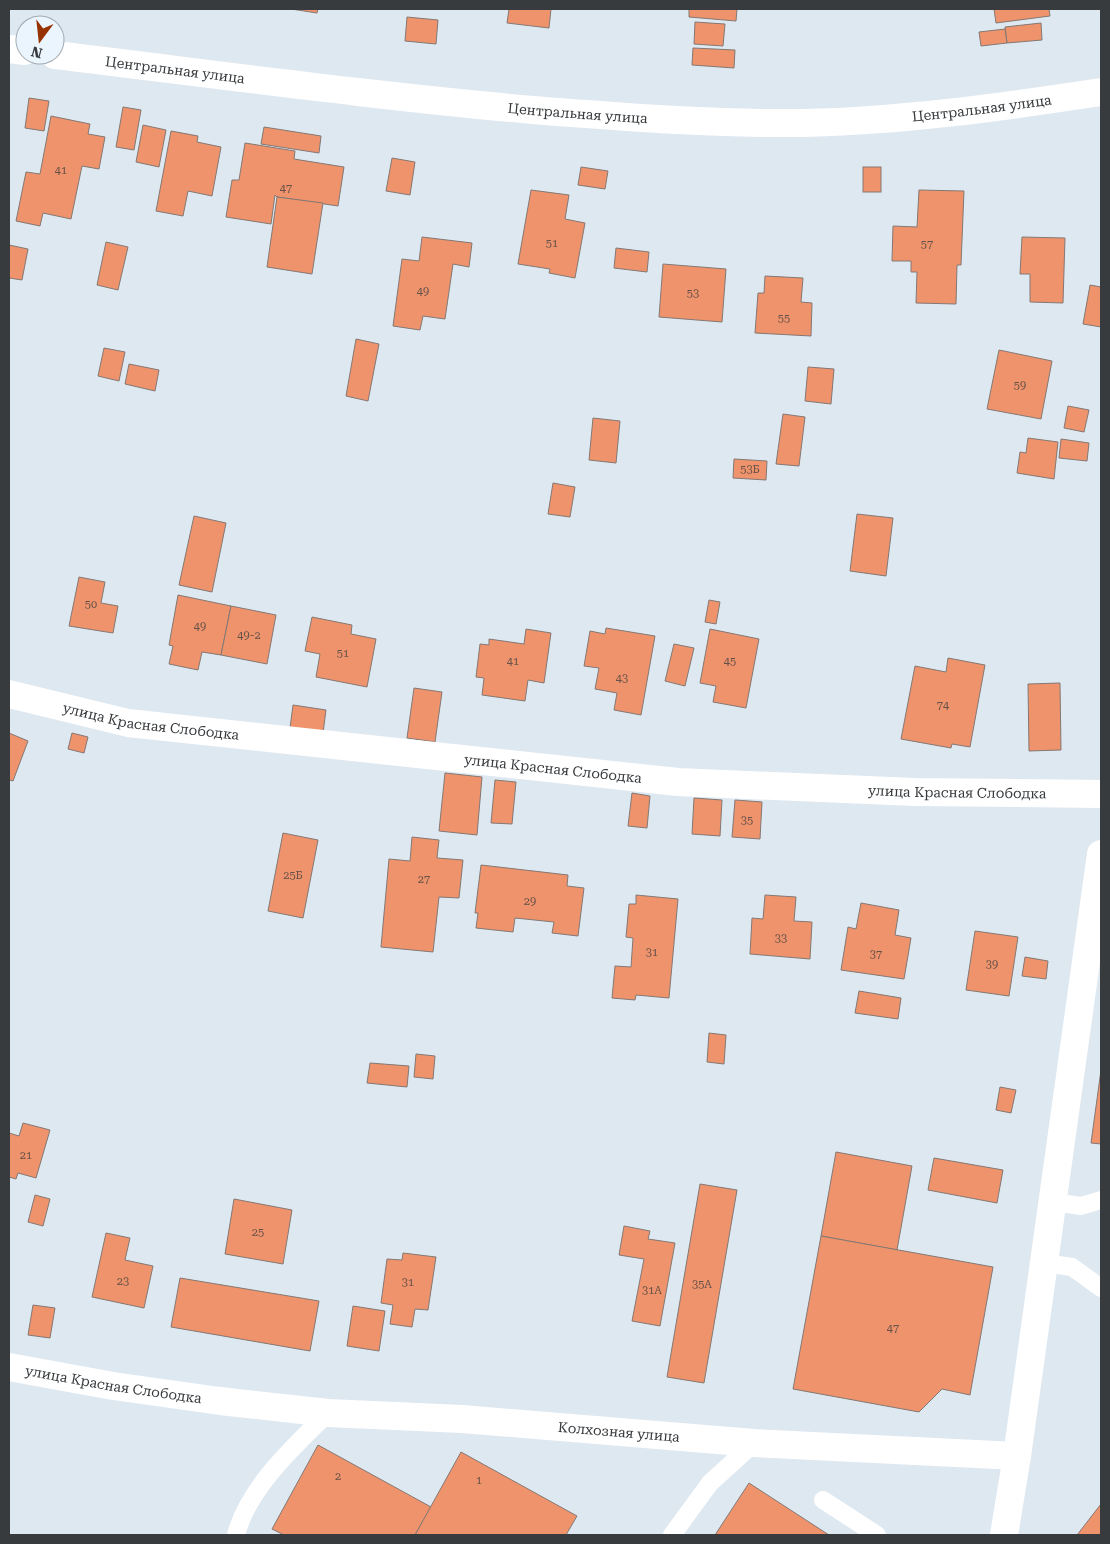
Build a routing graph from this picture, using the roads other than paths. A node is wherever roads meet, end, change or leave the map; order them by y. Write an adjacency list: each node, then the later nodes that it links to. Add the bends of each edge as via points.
1 (65, 56): 2 (street, Центральная улица, via 428,101 718,122 896,119)
2 (1101, 92)
3 (9, 694): 4 (street, улица Красная Слободка, via 128,723 678,782 914,792)
4 (1101, 794)
5 (1101, 854): 7 (street)
6 (1101, 1200): 7 (lane, via 1081,1206)
7 (1053, 1202): 8 (street)
8 (1044, 1263): 9 (lane, via 1072,1267); 14 (street)
9 (1101, 1288)
10 (9, 1367): 11 (street, улица Красная Слободка)
11 (220, 1401): 12 (street, Колхозная улица)
12 (328, 1413): 13 (street, Колхозная улица, via 462,1419); 16 (lane, via 259,1488 240,1520)
13 (754, 1443): 14 (street, Колхозная улица); 17 (lane, via 710,1483)
14 (1017, 1456): 19 (street)
15 (823, 1500): 18 (lane)
16 (236, 1535)
17 (672, 1535)
18 (877, 1535)
19 (1004, 1535)

